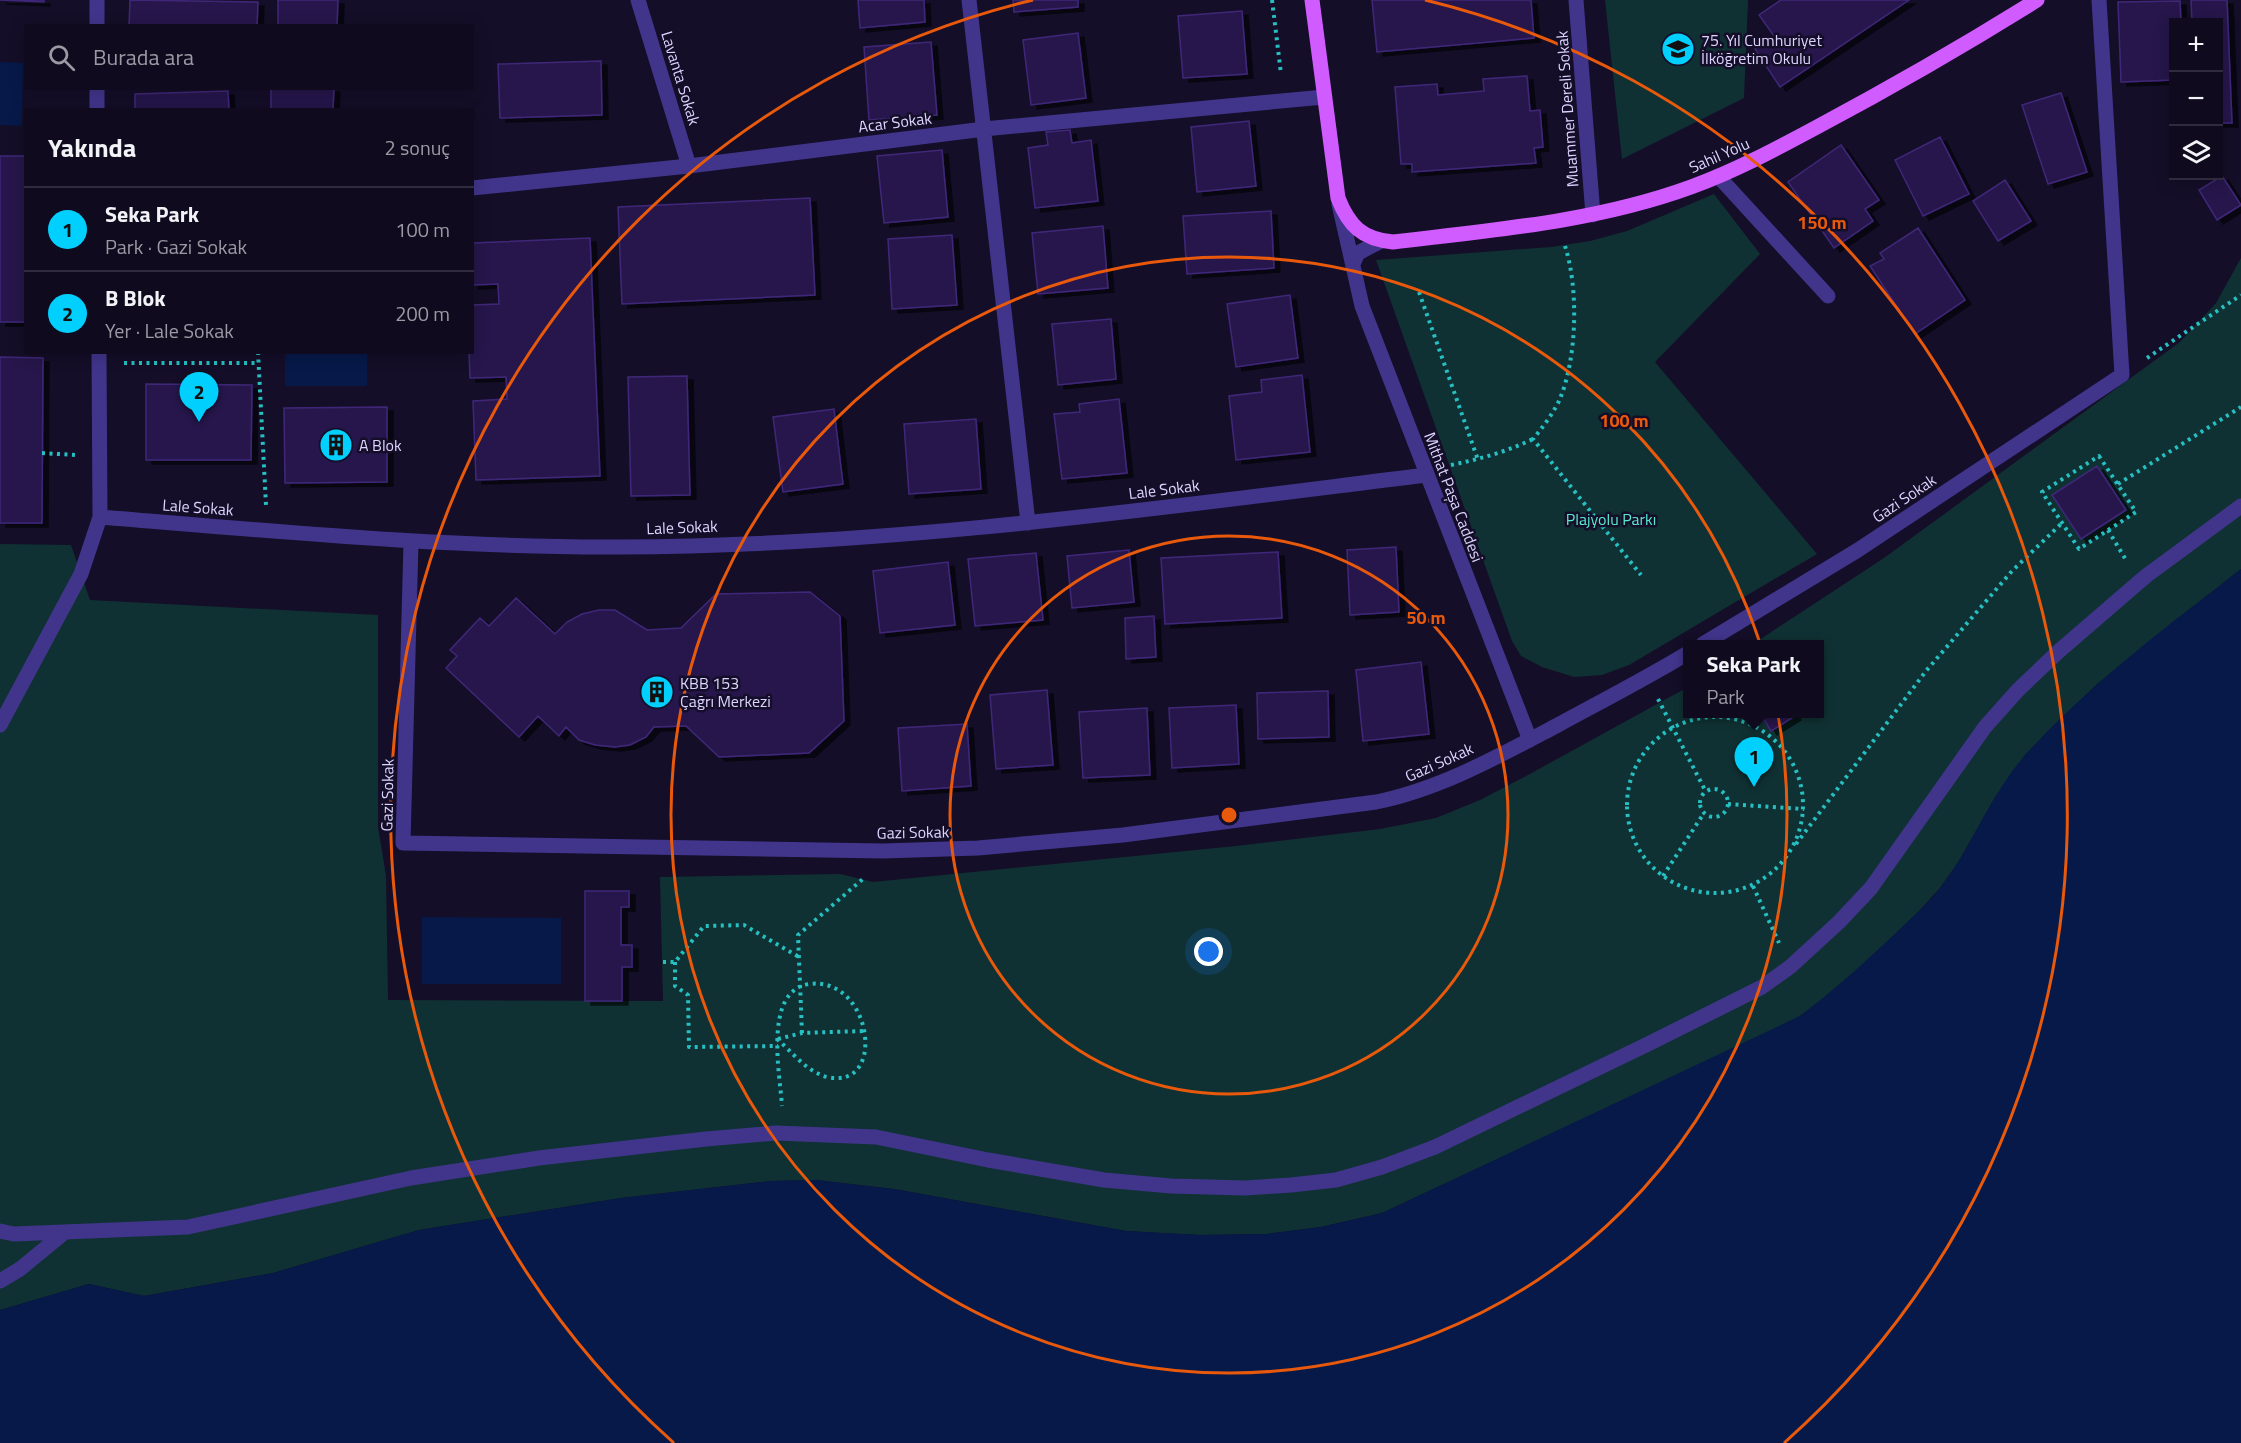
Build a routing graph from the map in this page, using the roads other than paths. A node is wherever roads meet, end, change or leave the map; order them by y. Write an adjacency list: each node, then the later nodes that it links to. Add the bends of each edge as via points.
1 (97, 0): 8 (street)
2 (638, 0): 13 (street, Lavanta Sokak)
3 (969, 0): 12 (street)
4 (1312, 0): 10 (main road, Mithat Paşa Caddesi)
5 (1576, 0): 17 (street, Muammer Dereli Sokak)
6 (2037, 0): 14 (main road, Sahil Yolu, via 1914,74)
7 (2099, 0): 27 (street, Gazi Sokak, via 2122,375 1858,550)
8 (97, 24)
9 (97, 90): 11 (street)
10 (1323, 97): 12 (street, Acar Sokak); 16 (main road, Mithat Paşa Caddesi)
11 (98, 108)
12 (984, 129): 13 (street, Acar Sokak); 25 (street)
13 (689, 166): 15 (street, Acar Sokak)
14 (1718, 176): 17 (main road, Sahil Yolu); 20 (street)
15 (474, 188)
16 (1338, 198): 18 (main road, Mithat Paşa Caddesi, via 1345,216 1356,228); 19 (street, Mithat Paşa Caddesi)
17 (1593, 215): 18 (main road, Sahil Yolu, via 1557,223)
18 (1381, 241): 19 (street, via 1358,253)
19 (1353, 264): 22 (street, Mithat Paşa Caddesi, via 1362,306)
20 (1828, 296)
21 (99, 357): 24 (street)
22 (1425, 472): 25 (street, Lale Sokak); 30 (street, Mithat Paşa Caddesi)
23 (2241, 506): 32 (street, via 2146,576 2018,690 1985,728 1871,888 1790,968 1762,987 1648,1044 1435,1147 1382,1167 1336,1180 1245,1188 1171,1186 1104,1180 876,1137 784,1134 649,1145 469,1169 400,1180 188,1227)
24 (100, 517): 26 (street, Lale Sokak); 29 (street, via 81,574)
25 (1028, 524): 26 (street, Lale Sokak, via 866,538 622,547)
26 (411, 542): 30 (street, Gazi Sokak, via 404,843 895,850 978,848 1123,835 1405,796)
27 (1711, 640)
28 (1683, 656): 30 (street, Gazi Sokak)
29 (0, 725)
30 (1530, 740)
31 (0, 1231): 32 (street)
32 (65, 1232): 33 (street)
33 (0, 1281)

